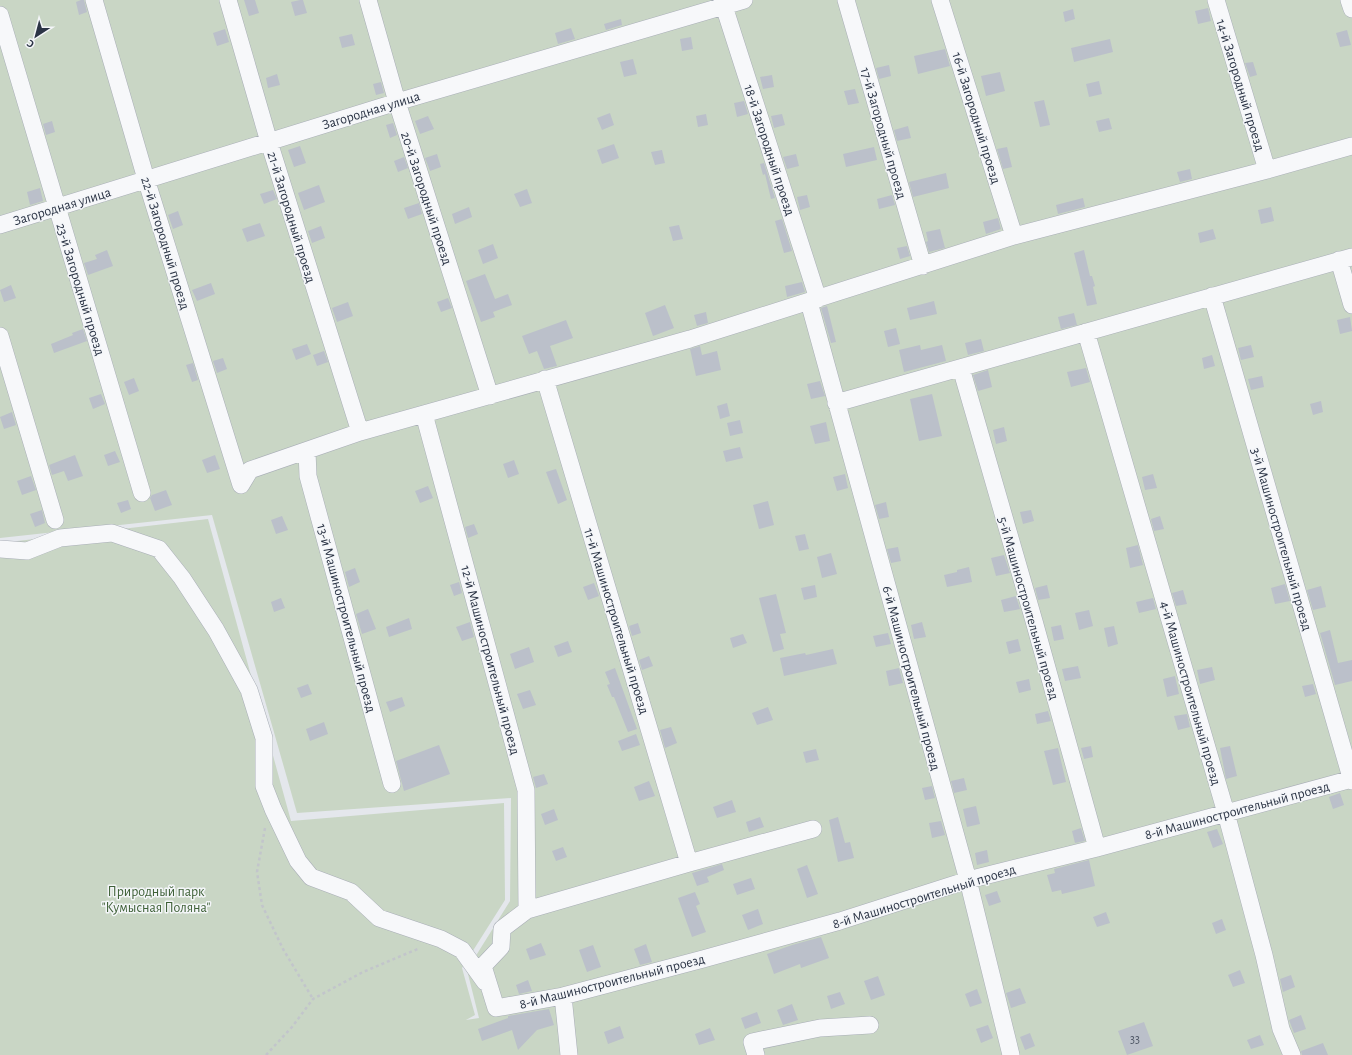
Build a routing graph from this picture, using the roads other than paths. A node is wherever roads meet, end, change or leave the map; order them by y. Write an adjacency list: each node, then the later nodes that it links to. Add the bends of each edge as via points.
1 (94, 0): 16 (street, 22-й Загородный проезд)
2 (228, 0): 13 (street, 21-й Загородный проезд)
3 (368, 0): 12 (street, 20-й Загородный проезд)
4 (744, 0): 9 (street, Загородная улица)
5 (846, 0): 21 (street, 17-й Загородный проезд)
6 (940, 0): 19 (street, 16-й Загородный проезд)
7 (1216, 0): 15 (street, 14-й Загородный проезд)
8 (1349, 0): 10 (street)
9 (723, 3): 12 (street, Загородная улица); 23 (street, 18-й Загородный проезд)
10 (1352, 9)
11 (0, 15): 17 (street, 23-й Загородный проезд)
12 (397, 102): 13 (street, Загородная улица); 29 (street, 20-й Загородный проезд)
13 (269, 142): 16 (street, Загородная улица); 32 (street, 21-й Загородный проезд)
14 (1352, 146): 15 (street)
15 (1267, 170): 19 (street)
16 (146, 179): 17 (street, Загородная улица); 33 (street, 22-й Загородный проезд, via 241,485 250,470)
17 (57, 208): 18 (street, Загородная улица); 34 (street, 23-й Загородный проезд)
18 (0, 225)
19 (1014, 236): 21 (street)
20 (1346, 259): 22 (street); 24 (street)
21 (923, 266): 23 (street)
22 (1212, 296): 25 (street); 37 (street, 3-й Машиностроительный проезд)
23 (813, 301): 28 (street, via 676,343); 30 (street, 6-й Машиностроительный проезд)
24 (1352, 305)
25 (1086, 332): 27 (street); 39 (street, 4-й Машиностроительный проезд)
26 (0, 336): 35 (street)
27 (961, 368): 30 (street); 41 (street, 5-й Машиностроительный проезд)
28 (545, 379): 29 (street); 42 (street, 11-й Машиностроительный проезд)
29 (490, 396): 31 (street)
30 (836, 403): 43 (street, 6-й Машиностроительный проезд)
31 (424, 414): 32 (street); 44 (street, 12-й Машиностроительный проезд, via 526,790)
32 (360, 432): 33 (street)
33 (307, 451): 38 (street, 13-й Машиностроительный проезд, via 308,476)
34 (142, 493)
35 (55, 520)
36 (0, 549): 45 (street, via 27,551 60,538 112,534 159,549 182,578 216,630 249,690 264,738 264,786 272,809 298,861 311,877 351,892 379,918 441,939 462,950)
37 (1352, 780): 39 (street, 8-й Машиностроительный проезд)
38 (392, 784)
39 (1226, 813): 41 (street, 8-й Машиностроительный проезд); 51 (street, 4-й Машиностроительный проезд, via 1281,1029)
40 (813, 829): 42 (street)
41 (1097, 848): 43 (street, 8-й Машиностроительный проезд)
42 (689, 863): 44 (street)
43 (968, 880): 46 (street, 8-й Машиностроительный проезд, via 832,923); 50 (street, 6-й Машиностроительный проезд)
44 (527, 910): 45 (street, via 502,929 501,947 483,966)
45 (489, 987): 46 (street, 8-й Машиностроительный проезд, via 496,1008)
46 (563, 996): 48 (street)
47 (870, 1024): 49 (street, via 820,1028 752,1042)
48 (569, 1055)
49 (756, 1055)
50 (1011, 1055)
51 (1292, 1055)

